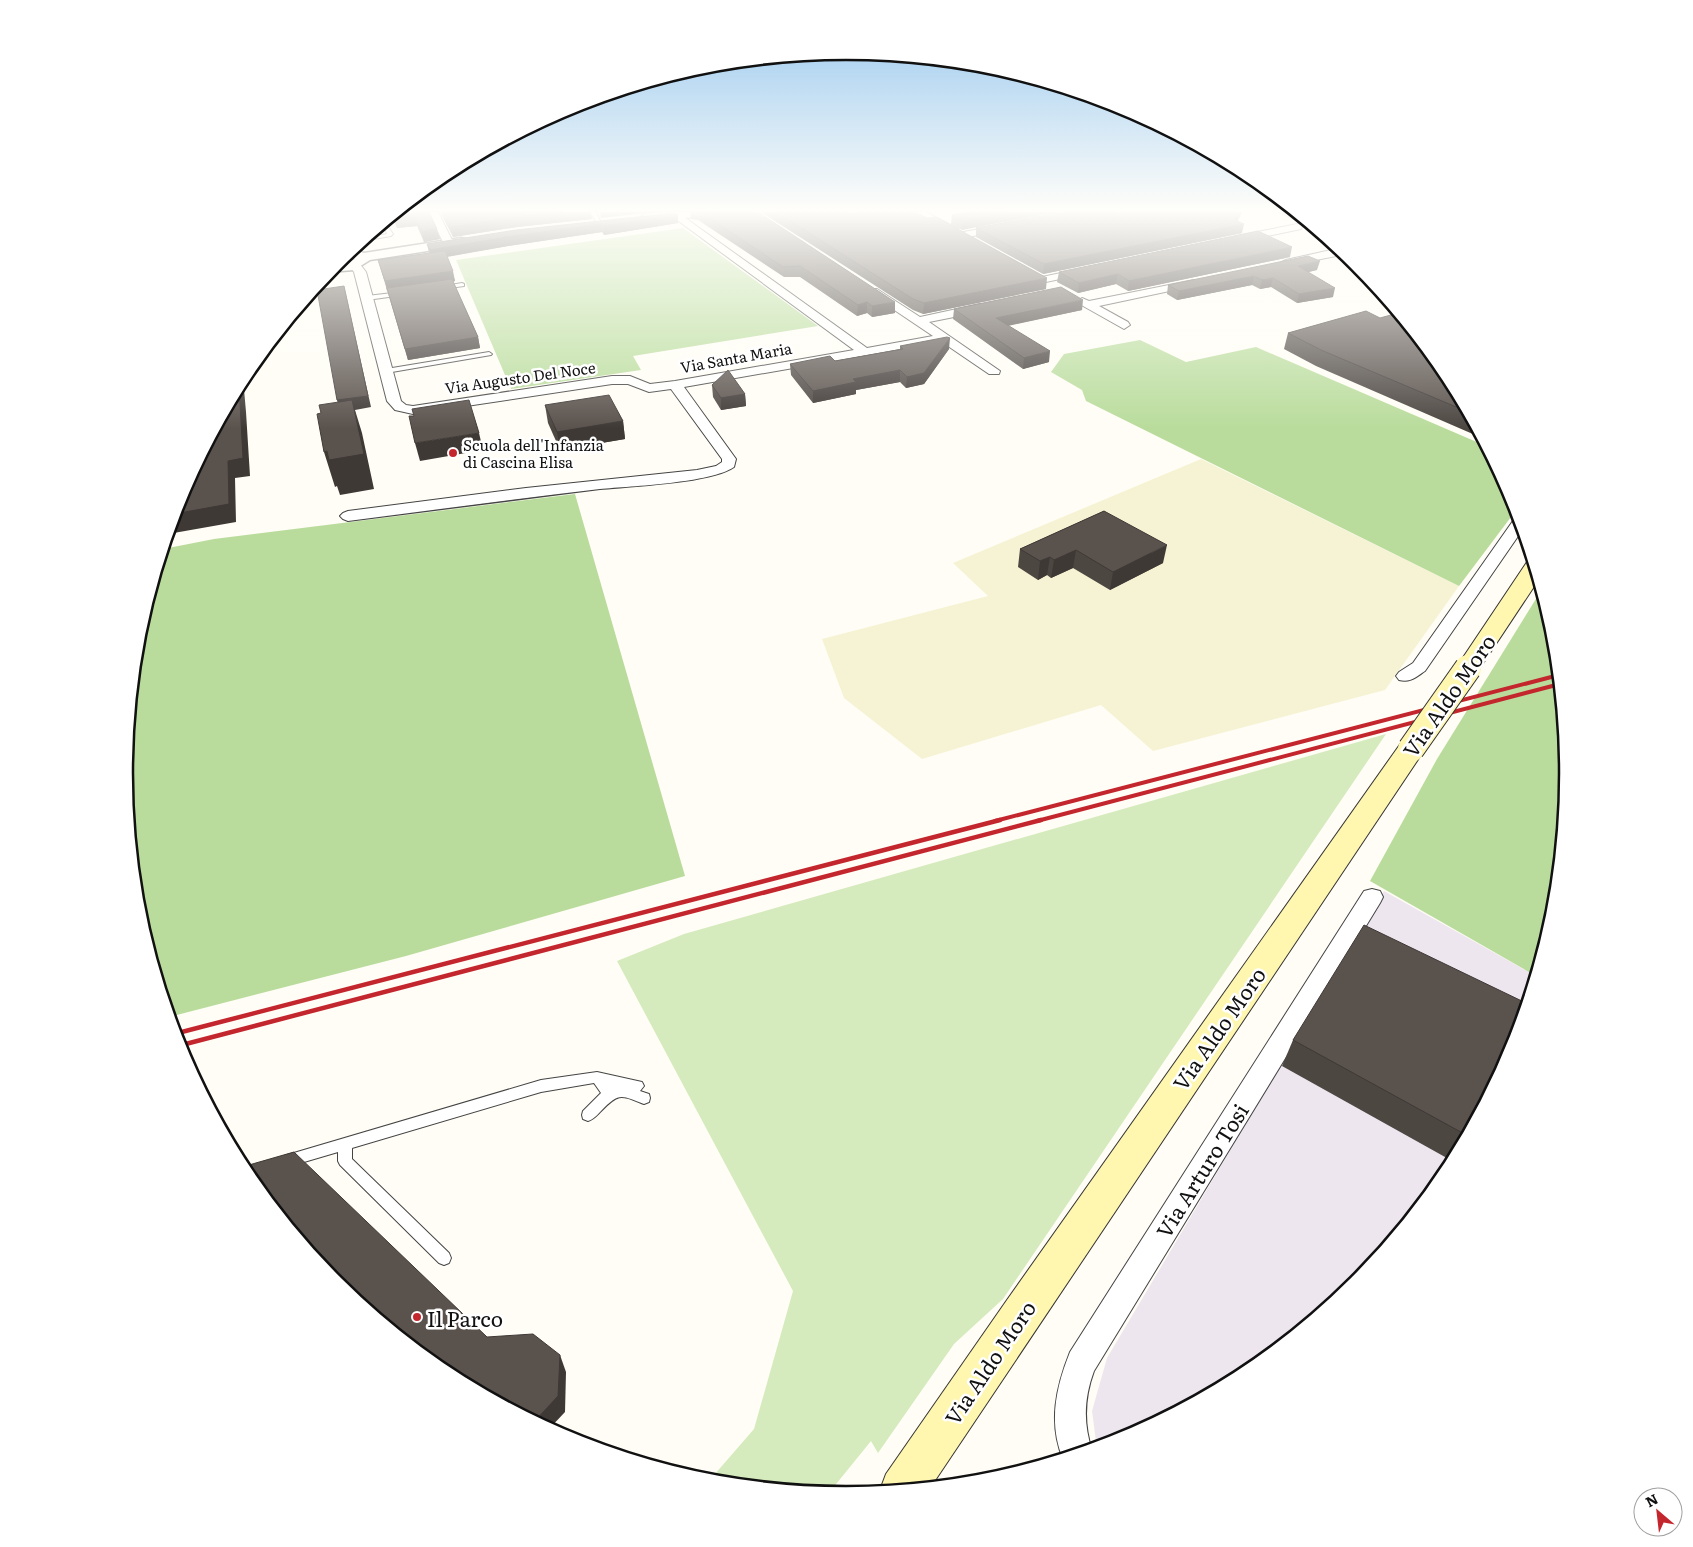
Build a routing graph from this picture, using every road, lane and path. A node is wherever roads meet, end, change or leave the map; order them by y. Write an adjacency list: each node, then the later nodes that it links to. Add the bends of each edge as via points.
1 (363, 284): 10 (street, Via Augusto Del Noce)
2 (772, 284): 17 (street)
3 (862, 284): 14 (street)
4 (1049, 284): 7 (street)
5 (1186, 284): 13 (street)
6 (462, 285): 8 (lane)
7 (1054, 287)
8 (433, 289)
9 (405, 293): 10 (lane)
10 (367, 298): 19 (street, Via Augusto Del Noce)
11 (1074, 298): 13 (street)
12 (994, 305): 14 (street)
13 (1088, 305): 15 (street)
14 (918, 321): 16 (street)
15 (1124, 325)
16 (944, 338): 17 (street, Via Santa Maria); 20 (street)
17 (864, 351): 21 (street, Via Santa Maria)
18 (489, 354): 19 (lane)
19 (386, 371): 21 (street, Via Augusto Del Noce, via 397,407 413,410 612,380 630,380 649,388)
20 (994, 371)
21 (675, 385): 22 (street, Via Santa Maria, via 729,458 727,466 697,474)
22 (348, 516)
23 (1516, 528): 25 (street, via 1419,667)
24 (1531, 573): 34 (main road, Via Aldo Moro, bridge)
25 (1405, 676)
26 (1372, 897): 33 (street, Via Arturo Tosi, via 1080,1363 1070,1394 1070,1431)
27 (596, 1077): 28 (lane); 28 (lane, via 641,1092); 30 (lane, via 541,1086)
28 (609, 1094): 29 (lane)
29 (588, 1115)
30 (345, 1144): 31 (lane); 32 (lane, via 345,1161)
31 (272, 1165)
32 (444, 1258)
33 (1075, 1449)
34 (906, 1484)

